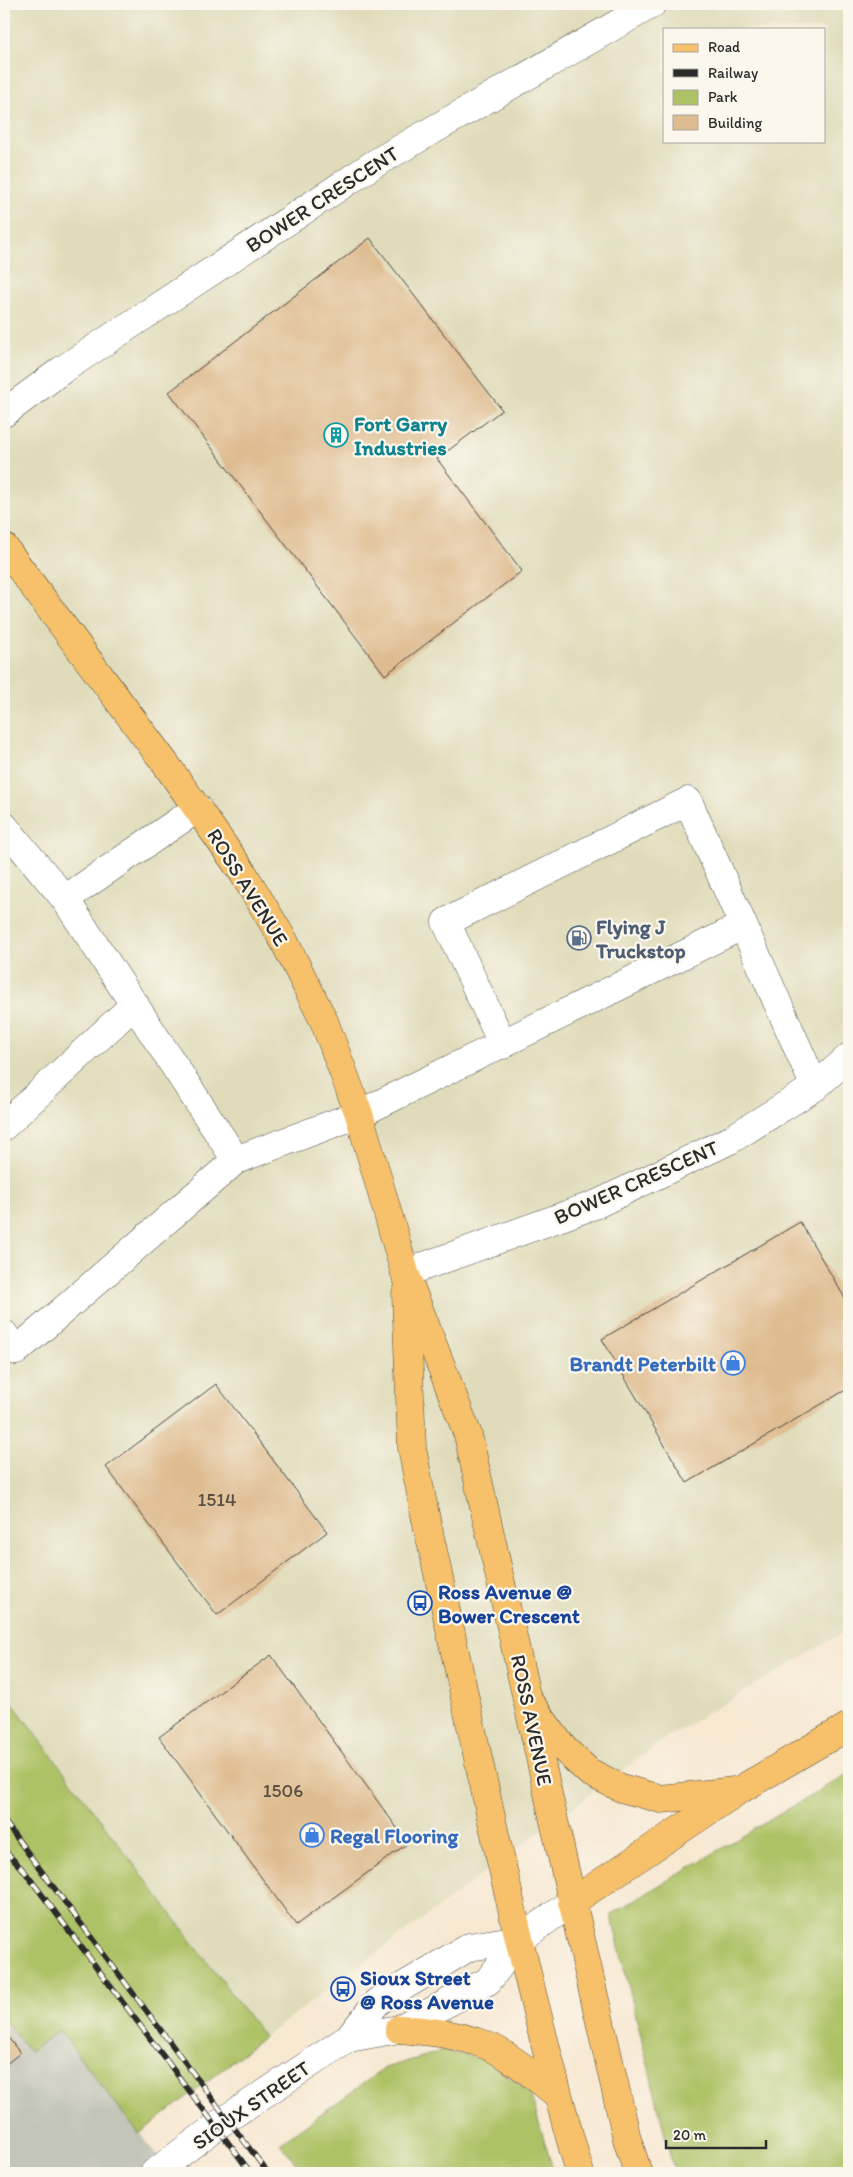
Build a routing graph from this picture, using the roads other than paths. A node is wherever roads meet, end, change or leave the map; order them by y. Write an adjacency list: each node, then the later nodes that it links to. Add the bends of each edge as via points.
1 (652, 4): 2 (street, BOWER CRESCENT, via 374,164 62,370)
2 (4, 413)
3 (4, 547): 4 (main road, ROSS AVENUE)
4 (198, 808): 6 (street); 12 (main road, ROSS AVENUE, via 284,941 324,1021)
5 (4, 826): 6 (street)
6 (65, 899): 8 (street)
7 (742, 926): 9 (street); 9 (street, via 688,801 446,922); 11 (street)
8 (135, 1004): 13 (street); 14 (street)
9 (502, 1045): 12 (street)
10 (849, 1058): 11 (street, BOWER CRESCENT)
11 (815, 1088): 15 (street, BOWER CRESCENT, via 730,1140 598,1204)
12 (359, 1114): 14 (street); 15 (main road, ROSS AVENUE)
13 (4, 1126)
14 (236, 1160): 16 (street)
15 (405, 1273): 17 (main road, ROSS AVENUE, via 468,1435); 21 (main road, ROSS AVENUE, via 412,1448)
16 (8, 1349)
17 (527, 1699): 19 (main road, via 564,1749 589,1772 621,1788 661,1798); 20 (main road, ROSS AVENUE)
18 (849, 1726): 19 (main road)
19 (738, 1791): 20 (main road)
20 (572, 1902): 21 (street, SIOUX STREET); 27 (main road, ROSS AVENUE, via 627,2139)
21 (520, 1939): 22 (street, SIOUX STREET, via 488,1981); 23 (street, SIOUX STREET, via 469,1946 376,2002); 24 (main road, ROSS AVENUE)
22 (399, 2029): 23 (street, SIOUX STREET); 24 (main road, via 447,2033 484,2044 520,2065)
23 (349, 2038): 25 (street, SIOUX STREET, via 226,2119)
24 (557, 2094): 26 (main road, ROSS AVENUE)
25 (154, 2173)
26 (580, 2173)
27 (638, 2173)

